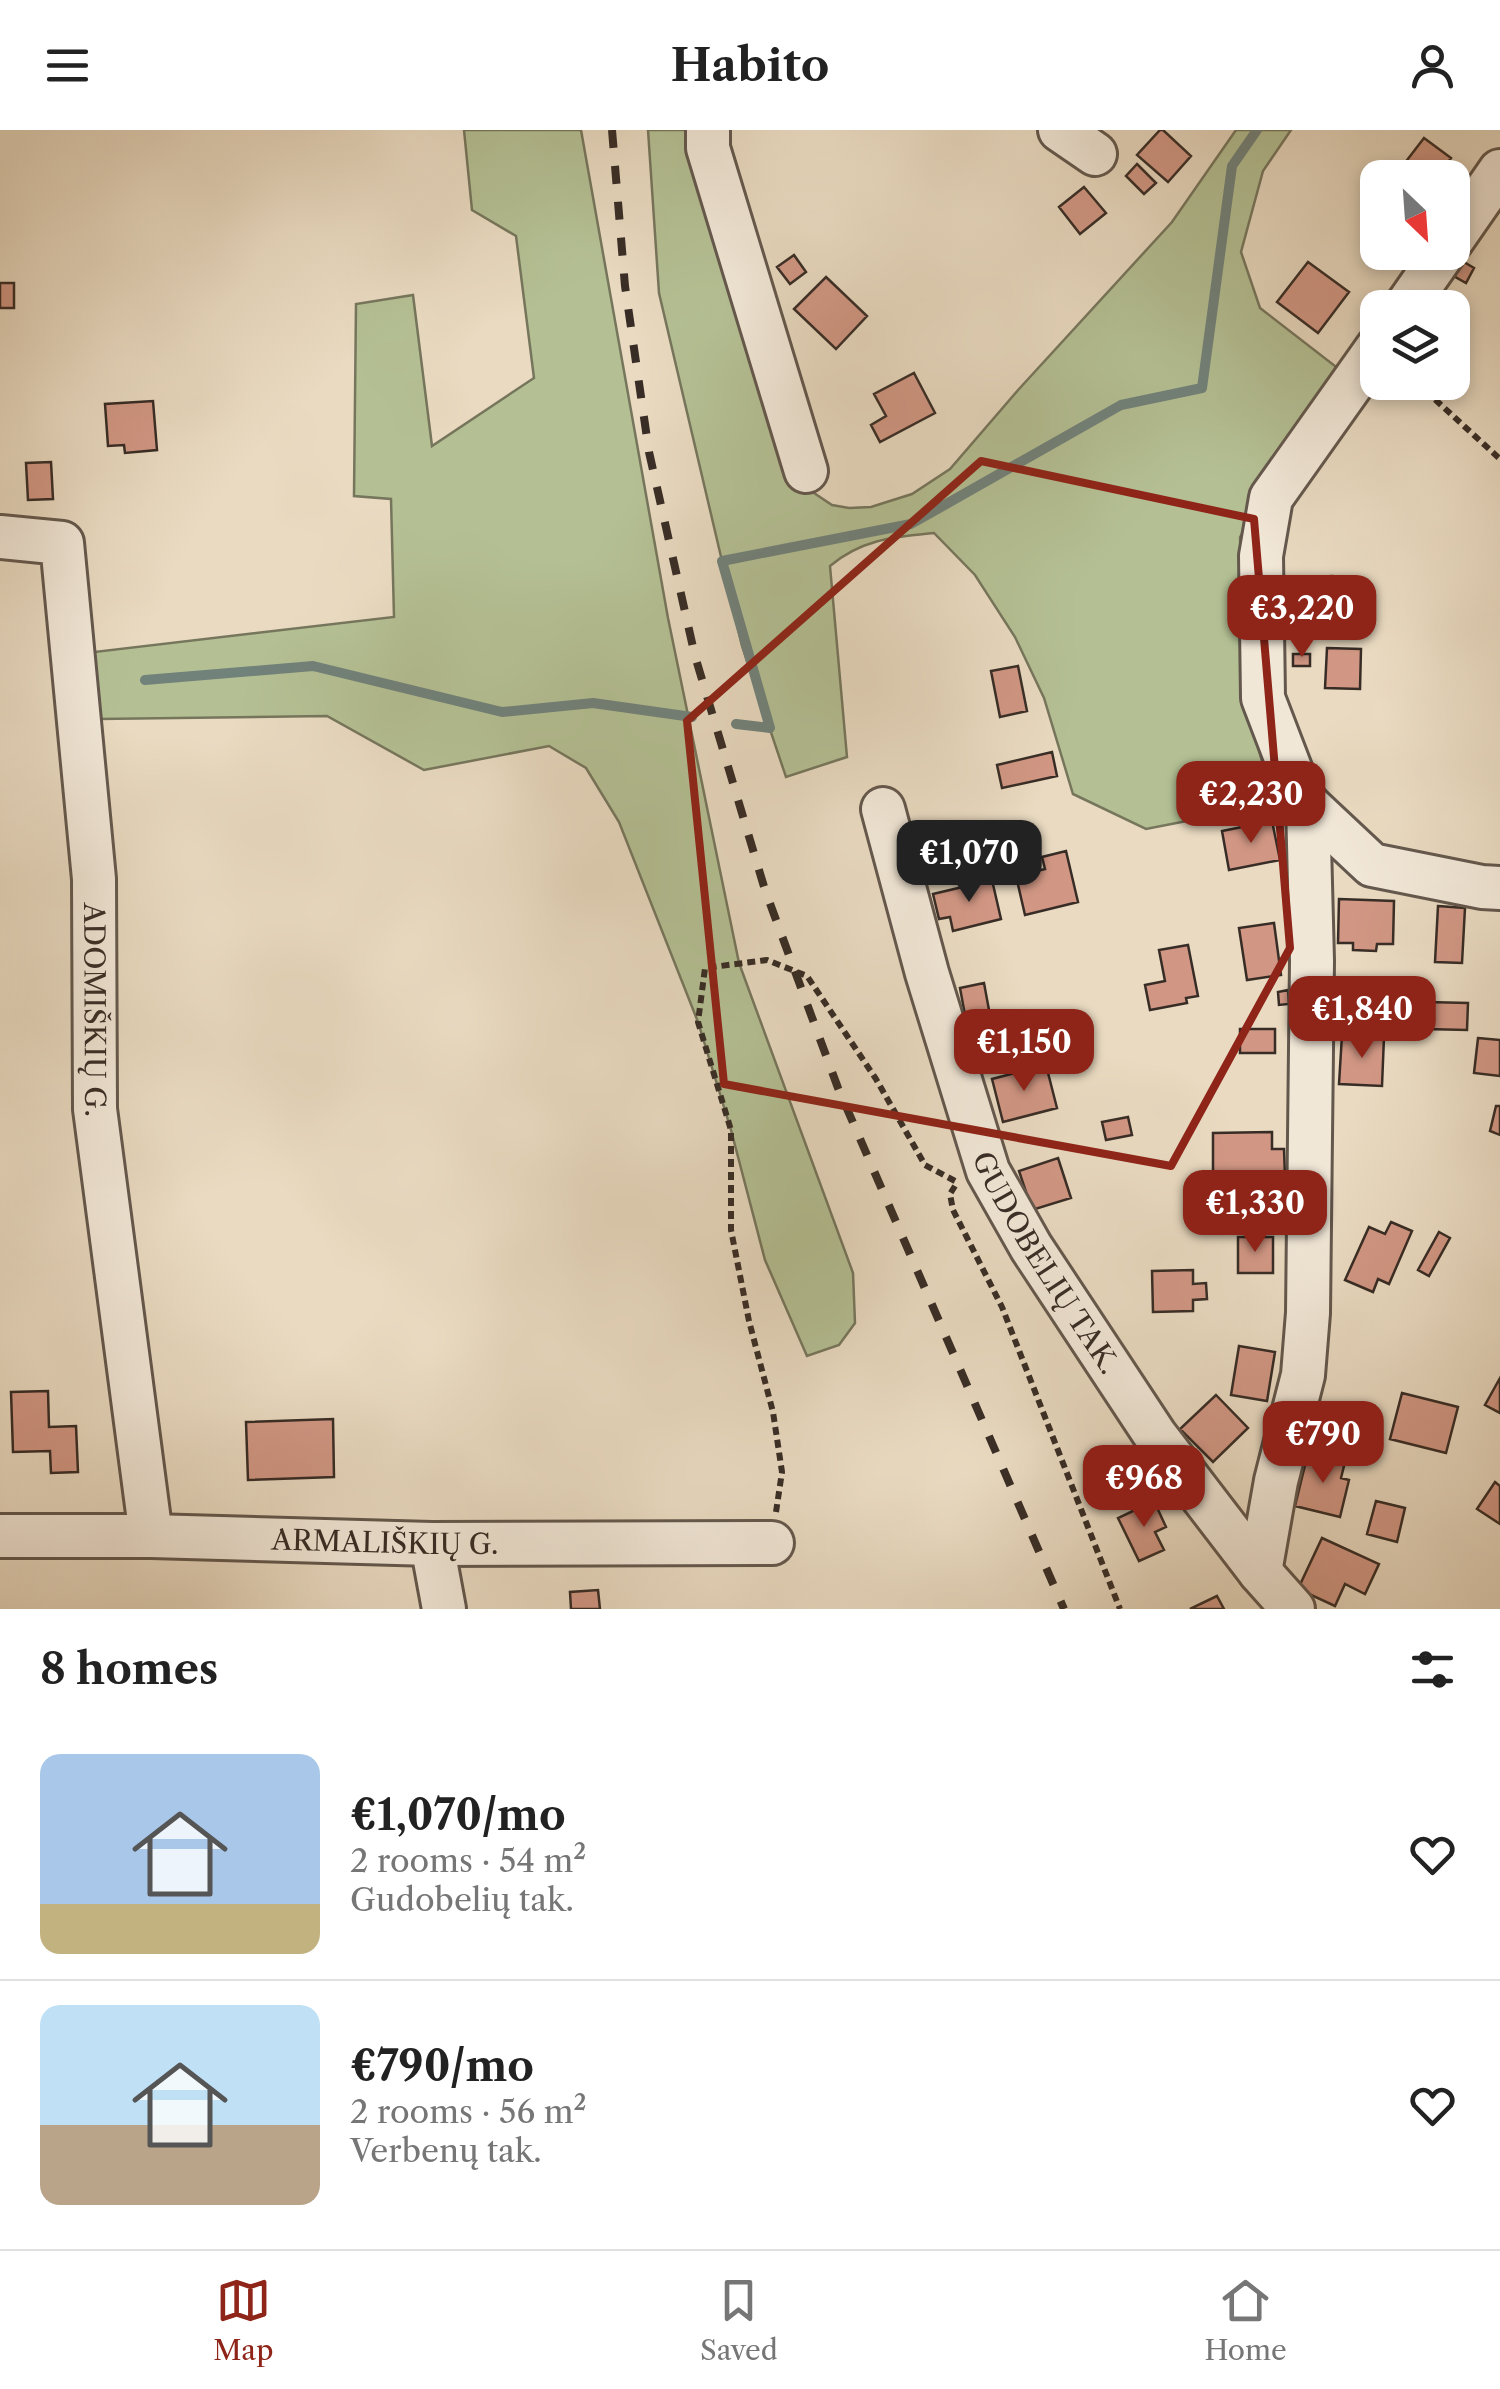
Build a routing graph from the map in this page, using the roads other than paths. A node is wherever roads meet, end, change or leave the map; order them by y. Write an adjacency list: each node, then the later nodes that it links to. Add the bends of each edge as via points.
1 (708, 130): 7 (street)
2 (1060, 130): 3 (street)
3 (1095, 154)
4 (1500, 172): 5 (street)
5 (1470, 214)
6 (1360, 373): 9 (street, via 1272,498 1260,556 1263,698)
7 (806, 471)
8 (0, 538): 13 (street, ADOMIŠKIŲ G., via 62,543 94,878 95,1109)
9 (1308, 805): 11 (street, via 1372,866); 16 (street, via 1308,1313 1303,1374)
10 (883, 808): 16 (street, GUDOBELIŲ TAK., via 988,1171 1030,1247 1156,1435)
11 (1500, 888)
12 (0, 1536): 13 (street, ARMALIŠKIŲ G.)
13 (152, 1536): 15 (street, ARMALIŠKIŲ G.)
14 (772, 1543): 15 (street, ARMALIŠKIŲ G.)
15 (432, 1544): 17 (street)
16 (1260, 1572): 18 (street, GUDOBELIŲ TAK.)
17 (444, 1609)
18 (1293, 1609)

